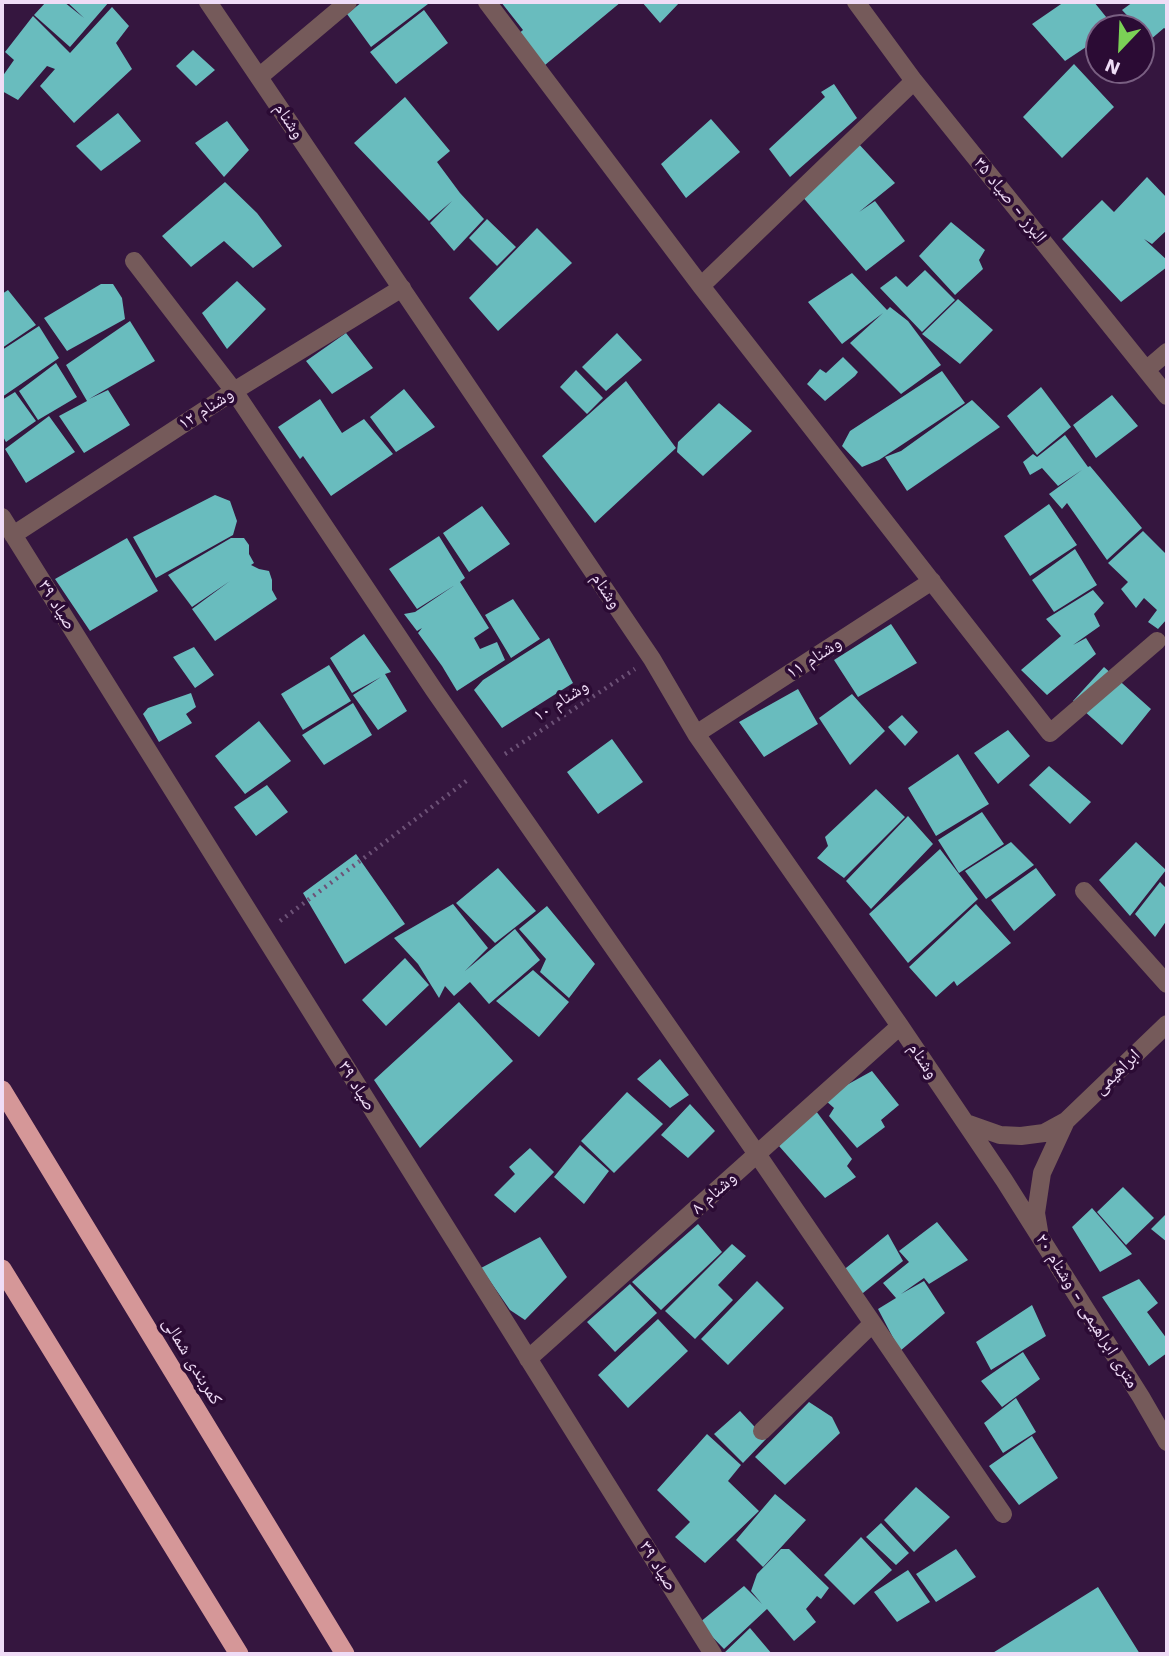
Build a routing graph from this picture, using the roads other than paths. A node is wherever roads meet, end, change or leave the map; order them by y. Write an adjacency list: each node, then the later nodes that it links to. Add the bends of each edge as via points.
1 (208, 2): 5 (street, وشنام)
2 (348, 2): 5 (street)
3 (487, 2): 8 (street)
4 (856, 2): 6 (street, البرز - صیاد ۳۵)
5 (259, 77): 9 (street, وشنام)
6 (914, 81): 8 (street); 11 (street, البرز - صیاد ۳۵)
7 (134, 261): 12 (street)
8 (701, 286): 16 (street)
9 (402, 288): 12 (street, وشنام ۱۲); 18 (street, وشنام, via 652,659)
10 (1167, 352): 11 (street)
11 (1146, 370): 13 (street, البرز - صیاد ۳۵)
12 (233, 391): 15 (street, وشنام ۱۲); 26 (street, via 486,766)
13 (1167, 396)
14 (2, 517): 15 (street, صیاد ۳۹)
15 (13, 535): 31 (street, صیاد ۳۹)
16 (932, 581): 17 (street, via 1050,733); 18 (street, وشنام ۱۱)
17 (1157, 641)
18 (696, 734): 22 (street, وشنام)
19 (1084, 891): 20 (street)
20 (1167, 984)
21 (1167, 1024): 24 (street, ابراهیمی)
22 (900, 1026): 25 (street, وشنام); 26 (street, وشنام ۸)
23 (2, 1090): 36 (highway, کمربندی شمالی)
24 (1066, 1121): 25 (street, via 1044,1133 1021,1136 1000,1135); 28 (street, via 1042,1173 1036,1213)
25 (965, 1123): 27 (street, وشنام)
26 (757, 1154): 30 (street); 31 (street, وشنام ۸)
27 (1004, 1180): 28 (street, ۲۰ متری ابراهیمی - وشنام)
28 (1041, 1238): 33 (street, ۲۰ متری ابراهیمی - وشنام)
29 (2, 1269): 35 (highway)
30 (872, 1324): 32 (street); 34 (street)
31 (528, 1359): 37 (street, صیاد ۳۹)
32 (762, 1431)
33 (1167, 1442)
34 (1003, 1514)
35 (239, 1654)
36 (345, 1654)
37 (713, 1654)

